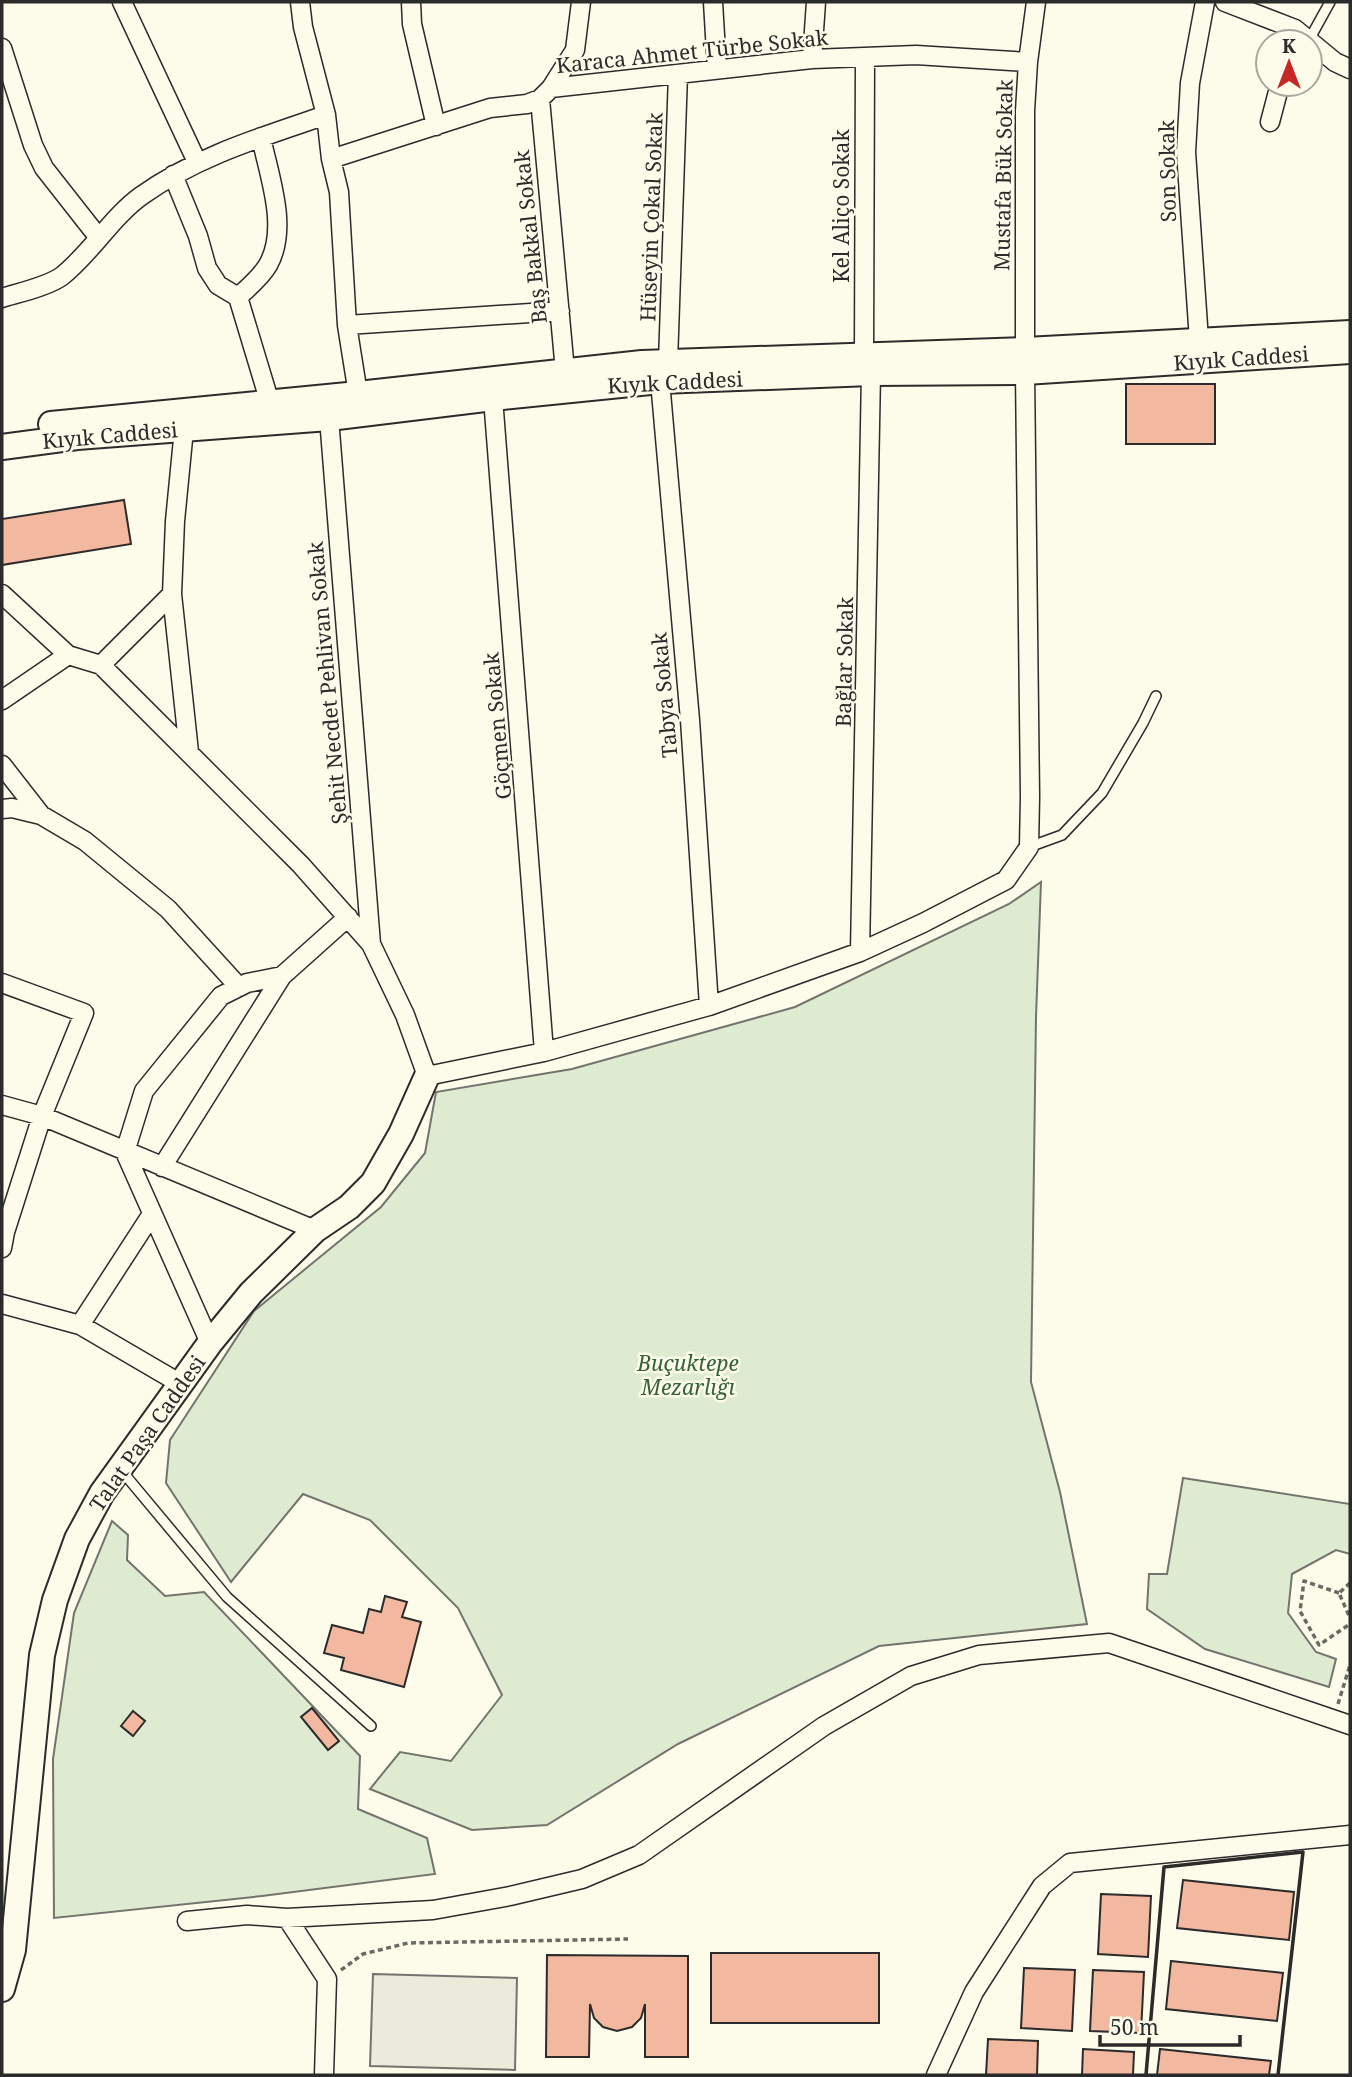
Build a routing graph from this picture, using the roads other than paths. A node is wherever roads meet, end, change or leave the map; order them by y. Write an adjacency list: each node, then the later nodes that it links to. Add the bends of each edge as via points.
1 (122, 2): 28 (street)
2 (300, 2): 23 (street)
3 (411, 2): 25 (street)
4 (581, 2): 21 (street, via 575,50)
5 (713, 2): 18 (street)
6 (816, 2): 16 (street)
7 (1036, 2): 17 (street, Mustafa Bük Sokak)
8 (1205, 2): 36 (street, Son Sokak, via 1190,83 1186,152)
9 (1225, 2): 11 (street)
10 (1330, 2): 12 (lane)
11 (1279, 28)
12 (1306, 28)
13 (2, 48): 30 (street, via 44,168)
14 (1324, 55): 19 (street)
15 (864, 57): 16 (street, Karaca Ahmet Türbe Sokak); 17 (street, Karaca Ahmet Türbe Sokak, via 916,55); 39 (street, Kel Aliço Sokak)
16 (812, 59): 18 (street, Karaca Ahmet Türbe Sokak)
17 (1028, 62): 38 (street, Mustafa Bük Sokak)
18 (717, 69): 20 (street, Karaca Ahmet Türbe Sokak)
19 (1350, 69)
20 (678, 74): 21 (street, Karaca Ahmet Türbe Sokak); 41 (street, Hüseyin Çokal Sokak)
21 (545, 93): 25 (street, Karaca Ahmet Türbe Sokak, via 527,104 490,108); 33 (street, Baş Bakkal Sokak)
22 (1276, 98): 24 (street)
23 (326, 115): 26 (street); 27 (street)
24 (1269, 122)
25 (436, 126): 27 (street, Karaca Ahmet Türbe Sokak)
26 (261, 137): 28 (street); 31 (street, via 277,217 275,247 268,266)
27 (331, 159): 34 (street, via 340,192)
28 (197, 162): 29 (street)
29 (173, 175): 30 (street, via 138,198); 31 (street, via 207,268 218,285)
30 (99, 239): 32 (street, via 60,278)
31 (238, 297): 44 (street)
32 (2, 298)
33 (560, 311): 34 (street); 40 (street, Baş Bakkal Sokak)
34 (347, 325): 42 (street)
35 (1350, 333): 36 (main road, Kıyık Caddesi)
36 (1199, 340): 38 (main road, Kıyık Caddesi)
37 (1350, 351): 38 (main road, Kıyık Caddesi)
38 (1025, 361): 39 (main road, Kıyık Caddesi); 59 (street, Mustafa Bük Sokak)
39 (867, 363): 41 (main road, Kıyık Caddesi); 62 (street, Bağlar Sokak)
40 (565, 371): 41 (main road, Kıyık Caddesi); 42 (main road, Kıyık Caddesi)
41 (664, 371): 43 (main road, Kıyık Caddesi); 66 (street, Tabya Sokak)
42 (358, 394): 45 (main road, Kıyık Caddesi)
43 (493, 398): 45 (main road, Kıyık Caddesi); 67 (street, Göçmen Sokak)
44 (270, 402): 45 (main road, Kıyık Caddesi); 47 (main road, Kıyık Caddesi)
45 (328, 408): 46 (main road, Kıyık Caddesi); 61 (street, Şehit Necdet Pehlivan Sokak)
46 (184, 429): 48 (main road, Kıyık Caddesi); 50 (street)
47 (2, 431)
48 (2, 447)
49 (2, 594): 51 (street)
50 (172, 594): 52 (street); 55 (street)
51 (68, 655): 52 (street); 54 (street)
52 (101, 665): 55 (street)
53 (1156, 696): 59 (lane, via 1102,793 1062,835)
54 (2, 700)
55 (189, 752): 60 (street)
56 (2, 765): 58 (street)
57 (2, 809): 58 (street)
58 (41, 816): 65 (street, via 85,841 167,909)
59 (1029, 847): 62 (street, via 1006,880)
60 (348, 917): 61 (street); 63 (street)
61 (371, 944): 68 (street, via 405,1015)
62 (860, 952): 66 (street)
63 (282, 976): 65 (street); 72 (street)
64 (2, 983): 70 (street, via 84,1013)
65 (239, 987): 71 (street, via 221,996 144,1091)
66 (709, 1006): 67 (street)
67 (544, 1052): 68 (street)
68 (427, 1076): 74 (main road, Talat Paşa Caddesi, via 373,1183 349,1207)
69 (2, 1105): 70 (street)
70 (42, 1116): 71 (street); 75 (street)
71 (125, 1152): 72 (street); 73 (street)
72 (162, 1167): 74 (street)
73 (152, 1214): 77 (street); 78 (street)
74 (315, 1230): 78 (main road, Talat Paşa Caddesi, via 251,1293)
75 (2, 1248)
76 (2, 1304): 77 (street)
77 (80, 1325): 79 (street)
78 (210, 1343): 79 (main road, Talat Paşa Caddesi)
79 (181, 1384): 80 (main road, Talat Paşa Caddesi)
80 (120, 1468): 82 (lane, via 227,1597); 86 (main road, Talat Paşa Caddesi, via 77,1539 47,1632)
81 (1350, 1725): 84 (street, via 1109,1643 979,1656 911,1676 824,1726 639,1855 582,1879 432,1910)
82 (372, 1726)
83 (1350, 1835): 89 (street, via 1070,1863 1042,1886 974,1992)
84 (287, 1918): 85 (street, via 247,1915); 88 (street, via 327,1979)
85 (187, 1921)
86 (8, 1950): 87 (main road, Talat Paşa Caddesi)
87 (2, 1989)
88 (324, 2075)
89 (936, 2075)

